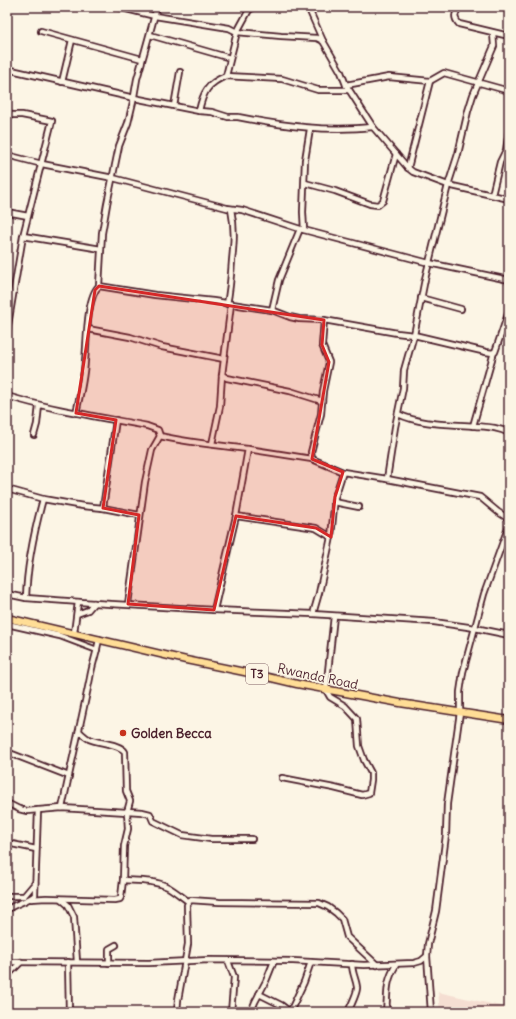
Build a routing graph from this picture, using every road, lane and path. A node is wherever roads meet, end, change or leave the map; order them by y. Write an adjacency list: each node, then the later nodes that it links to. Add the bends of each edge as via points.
1 (118, 7): 6 (street)
2 (157, 7): 6 (street)
3 (254, 7): 8 (street, via 249,10)
4 (308, 7): 13 (street)
5 (459, 7): 9 (street, via 455,15 459,24)
6 (155, 16): 8 (street, via 229,28); 10 (street)
7 (41, 32): 12 (street)
8 (237, 32): 13 (street, via 317,38); 14 (street)
9 (493, 33): 11 (street); 21 (street, via 494,46)
10 (150, 35): 14 (street); 15 (street)
11 (509, 36)
12 (72, 40): 15 (street); 20 (street)
13 (323, 41): 22 (street)
14 (230, 58): 18 (street)
15 (142, 59): 25 (street)
16 (7, 69): 20 (street)
17 (180, 72): 26 (street)
18 (226, 76): 23 (street, via 282,79 318,90); 27 (street, via 211,84 203,95)
19 (430, 81): 21 (street, via 444,73); 22 (street, via 389,77); 35 (street)
20 (62, 82): 25 (street)
21 (479, 82): 24 (street); 38 (street, via 468,110)
22 (346, 85): 23 (street)
23 (349, 90): 29 (street)
24 (509, 91)
25 (134, 98): 26 (street); 36 (street)
26 (174, 106): 27 (street)
27 (200, 111): 30 (street)
28 (7, 114): 34 (street, via 52,121)
29 (374, 127): 30 (street, via 351,130); 32 (street)
30 (310, 128): 37 (street, via 305,160)
31 (509, 131): 39 (street, via 506,150 500,162)
32 (396, 154): 35 (street); 37 (street, via 383,201 378,205)
33 (7, 155): 34 (street)
34 (42, 164): 36 (street); 43 (street)
35 (408, 168): 38 (street)
36 (113, 178): 41 (street); 46 (street)
37 (305, 183): 44 (street)
38 (448, 185): 39 (street); 47 (street)
39 (492, 194): 40 (street)
40 (509, 199)
41 (231, 209): 44 (street, via 242,210); 51 (street, via 234,240)
42 (7, 212): 43 (street)
43 (28, 216): 45 (street)
44 (302, 229): 47 (street); 53 (street, via 279,280)
45 (23, 236): 46 (street); 57 (street)
46 (101, 249): 49 (street)
47 (429, 263): 48 (street); 50 (street)
48 (509, 280)
49 (99, 286): 51 (street); 56 (street, via 91,303)
50 (421, 298): 52 (street); 58 (street)
51 (229, 304): 53 (street); 60 (street)
52 (461, 308)
53 (272, 310): 55 (street, via 290,317)
54 (509, 311): 59 (street)
55 (324, 320): 58 (street); 63 (street, via 322,345 329,362)
56 (88, 329): 60 (street); 65 (street, via 84,374)
57 (7, 331)
58 (414, 335): 59 (street); 66 (street, via 404,370)
59 (494, 352): 68 (street)
60 (224, 359): 61 (street)
61 (222, 375): 63 (street, via 290,391); 72 (street, via 220,406)
62 (7, 396): 64 (street)
63 (322, 402): 74 (street, via 311,452)
64 (39, 405): 65 (street); 70 (street)
65 (76, 413): 67 (street)
66 (398, 414): 68 (street, via 407,418); 76 (street)
67 (116, 420): 71 (street, via 158,430); 81 (street)
68 (473, 426): 69 (street)
69 (509, 433)
70 (34, 435)
71 (160, 436): 72 (street); 82 (street, via 152,450 148,465)
72 (212, 444): 73 (street)
73 (248, 449): 74 (street); 83 (street)
74 (312, 459): 75 (street)
75 (343, 472): 76 (street); 79 (street)
76 (387, 479): 84 (street, via 480,497)
77 (7, 489): 78 (street)
78 (43, 500): 81 (street); 89 (street, via 33,539)
79 (334, 502): 80 (street); 87 (street)
80 (359, 506)
81 (103, 508): 82 (street)
82 (139, 515): 92 (street)
83 (236, 516): 87 (street, via 316,528); 93 (street)
84 (509, 519)
85 (509, 525): 86 (street)
86 (507, 536): 99 (street, via 484,594)
87 (330, 537): 95 (street)
88 (7, 594): 89 (street)
89 (26, 598): 90 (street)
90 (78, 602): 91 (street); 94 (street)
91 (94, 603): 92 (street); 94 (street, via 88,610)
92 (128, 604): 93 (street)
93 (214, 610): 95 (street)
94 (76, 614): 100 (street)
95 (313, 614): 96 (street)
96 (334, 616): 99 (street, via 434,622); 104 (street)
97 (7, 618): 100 (highway, Rwanda Road / T3)
98 (7, 625): 103 (street, via 66,638)
99 (475, 628): 101 (street); 105 (street, via 463,672)
100 (74, 633): 102 (highway, Rwanda Road / T3)
101 (509, 635)
102 (99, 639): 103 (street); 104 (highway, Rwanda Road / T3)
103 (97, 650): 107 (street)
104 (326, 690): 105 (highway, Rwanda Road / T3); 110 (street, via 330,697 345,706 357,719 359,746 371,773 368,793 362,795)
105 (460, 712): 106 (highway, Rwanda Road / T3); 126 (street, via 436,911)
106 (509, 720)
107 (79, 731): 109 (street); 114 (street, via 88,738 124,749 126,791 130,800)
108 (7, 752): 109 (street)
109 (69, 776): 112 (street)
110 (282, 778)
111 (7, 803): 113 (street, via 23,810)
112 (62, 808): 113 (street); 114 (street)
113 (38, 810): 117 (street)
114 (127, 811): 115 (street, via 150,814 153,821 182,835 211,839); 118 (street, via 128,829 124,846)
115 (252, 839)
116 (7, 843): 117 (street)
117 (36, 849): 119 (street)
118 (123, 880): 122 (street, via 118,900); 123 (street, via 158,884)
119 (35, 883): 120 (street, via 24,896); 121 (street, via 36,892)
120 (7, 896)
121 (31, 899): 122 (street); 124 (street)
122 (61, 899): 133 (street, via 74,917)
123 (189, 902): 128 (street); 138 (street, via 196,900 319,903 342,919 347,937)
124 (7, 910)
125 (116, 945): 135 (street, via 109,949)
126 (427, 956): 137 (street, via 414,963); 148 (street)
127 (7, 961): 131 (street)
128 (185, 961): 129 (street); 135 (street); 142 (street)
129 (228, 961): 130 (street); 143 (street, via 234,978)
130 (274, 961): 134 (street); 140 (street)
131 (21, 962): 132 (street); 139 (street)
132 (68, 962): 133 (street); 141 (street)
133 (77, 962): 135 (street)
134 (311, 962): 136 (street); 145 (street)
135 (109, 963)
136 (352, 964): 138 (street); 146 (street, via 357,991)
137 (396, 964): 138 (street); 147 (street, via 387,985)
138 (377, 965)
139 (7, 979)
140 (259, 994): 144 (street); 145 (street)
141 (69, 1012)
142 (177, 1012)
143 (231, 1012)
144 (252, 1012)
145 (290, 1012)
146 (348, 1012)
147 (386, 1012)
148 (431, 1012)

